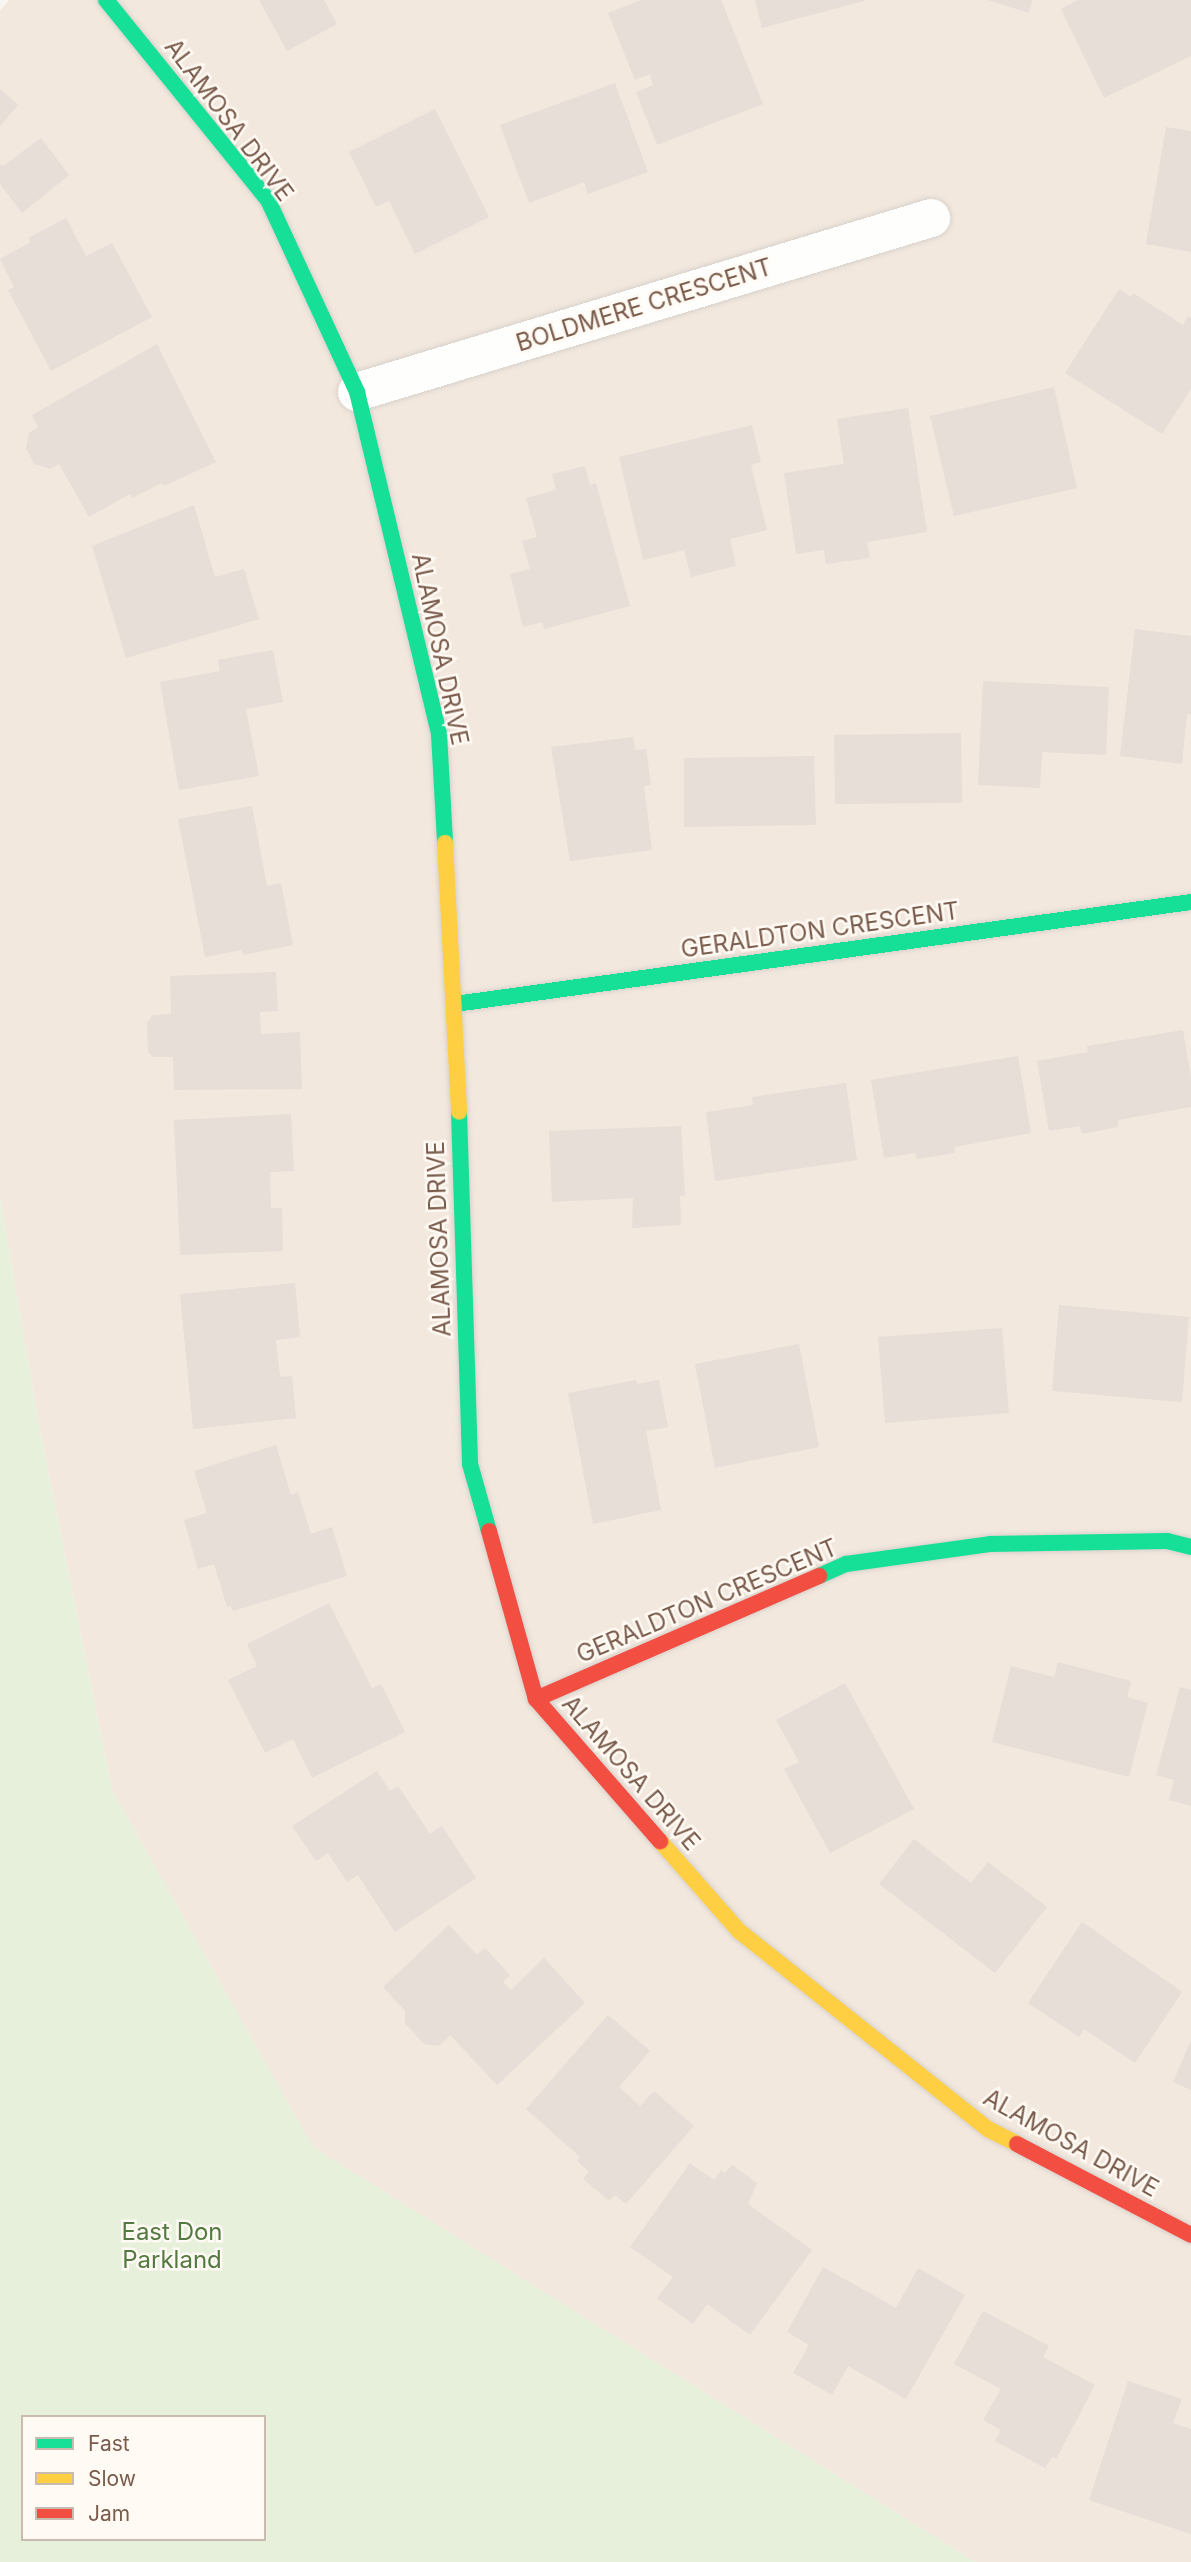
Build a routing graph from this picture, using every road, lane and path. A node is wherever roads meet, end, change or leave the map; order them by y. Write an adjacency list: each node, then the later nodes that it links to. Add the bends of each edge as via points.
1 (106, 0): 3 (street, ALAMOSA DRIVE, via 268,200)
2 (931, 218): 3 (street, BOLDMERE CRESCENT)
3 (357, 392): 5 (street, ALAMOSA DRIVE, via 439,734)
4 (1191, 902): 5 (street, GERALDTON CRESCENT)
5 (455, 1004): 7 (street, ALAMOSA DRIVE, via 470,1464)
6 (1191, 1547): 7 (street, GERALDTON CRESCENT, via 1167,1541 990,1544 846,1564)
7 (536, 1699): 8 (street, ALAMOSA DRIVE, via 738,1931 988,2129)
8 (1191, 2235)

